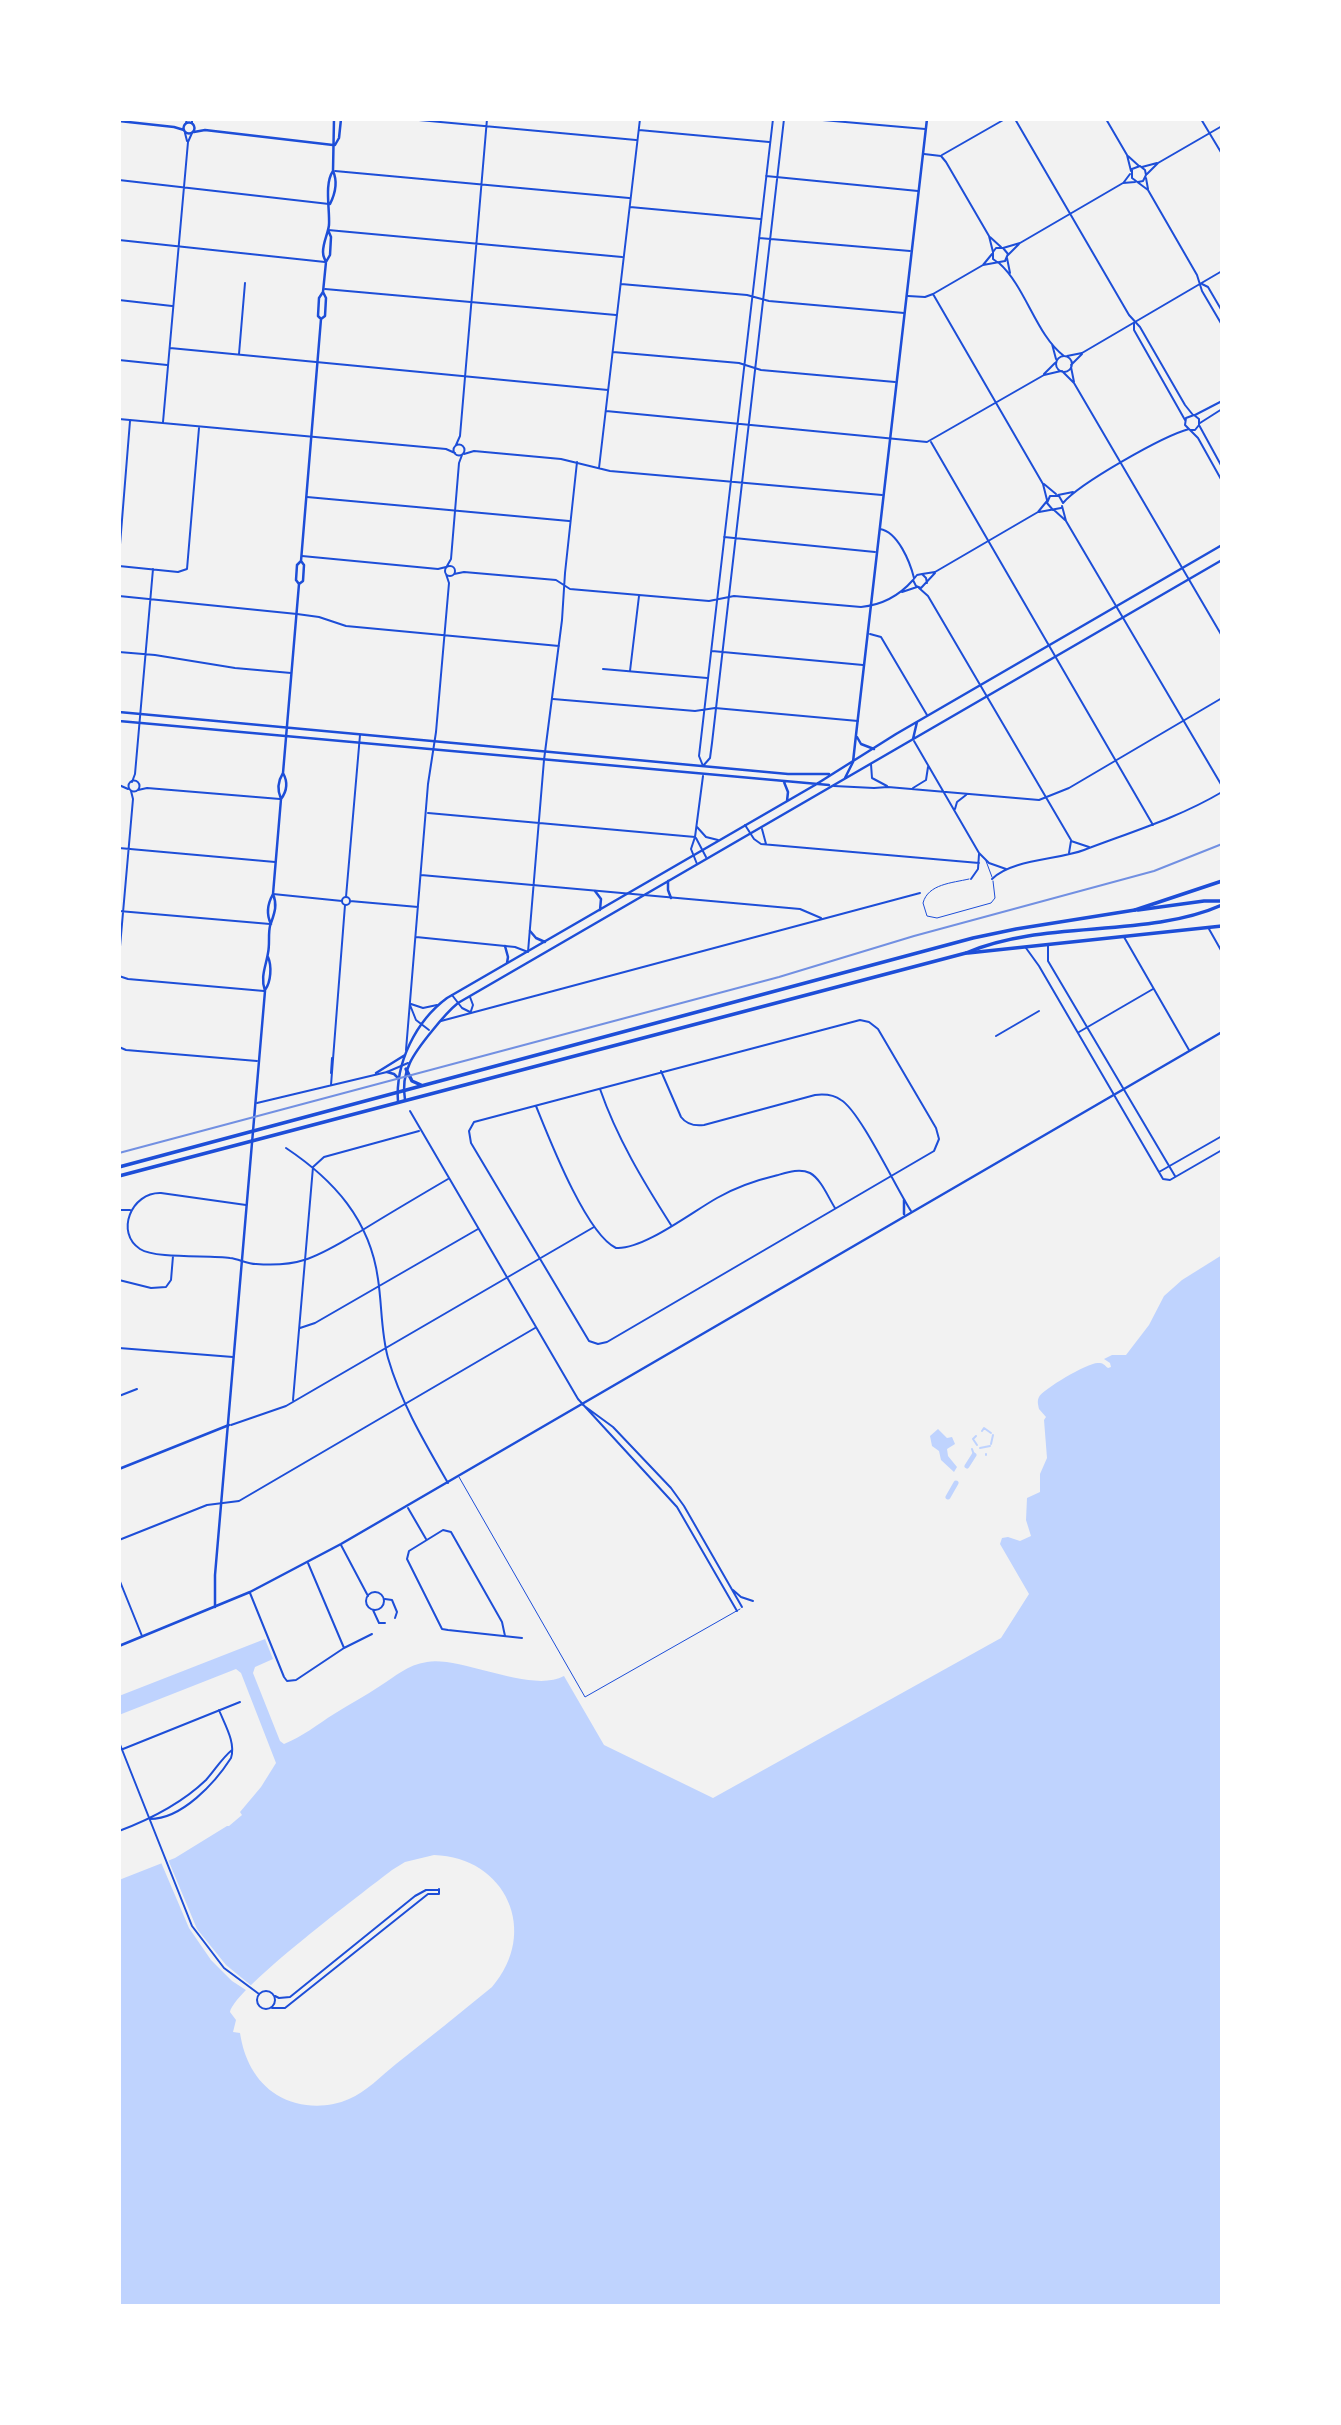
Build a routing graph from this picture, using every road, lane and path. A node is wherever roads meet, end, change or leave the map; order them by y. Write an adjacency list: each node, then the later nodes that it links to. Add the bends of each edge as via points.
1 (334, 119): 29 (main road)
2 (341, 119): 29 (main road)
3 (408, 119): 17 (street)
4 (487, 119): 17 (street)
5 (640, 119): 21 (street)
6 (773, 119): 28 (street)
7 (784, 119): 40 (street)
8 (811, 119): 22 (street)
9 (927, 119): 22 (main road)
10 (1005, 119): 33 (street)
11 (1015, 119): 51 (street)
12 (1106, 119): 32 (street)
13 (1201, 119): 25 (street)
14 (119, 121): 19 (main road)
15 (186, 122): 16 (main road); 19 (main road); 23 (main road)
16 (193, 123): 20 (main road); 24 (main road)
17 (486, 126): 26 (street); 44 (street)
18 (1222, 126): 25 (street)
19 (174, 127): 23 (main road)
20 (205, 130): 24 (main road); 29 (main road)
21 (638, 130): 26 (street); 28 (street)
22 (926, 130): 30 (main road)
23 (184, 131): 24 (main road); 27 (street)
24 (193, 132): 27 (street)
25 (1209, 133): 31 (street); 34 (street)
26 (637, 140): 48 (street)
27 (188, 142): 45 (street)
28 (770, 142): 38 (street)
29 (335, 145): 36 (main road)
30 (923, 153): 33 (street); 47 (main road)
31 (1222, 154)
32 (1127, 155): 35 (street); 37 (street)
33 (941, 156): 54 (street)
34 (1158, 163): 35 (street); 39 (street)
35 (1140, 167): 37 (street); 39 (street)
36 (333, 171): 44 (street); 49 (main road, via 336,177); 49 (main road, via 327,195)
37 (1131, 172): 42 (street); 43 (street)
38 (766, 176): 40 (street); 52 (street)
39 (1146, 176): 42 (street); 46 (street)
40 (777, 178): 47 (street); 57 (street)
41 (119, 180): 45 (street)
42 (1137, 182): 43 (street); 46 (street)
43 (1123, 183): 51 (street)
44 (481, 185): 48 (street); 59 (street)
45 (184, 188): 49 (street); 60 (street)
46 (1148, 190): 72 (street)
47 (919, 191): 62 (main road)
48 (630, 198): 50 (street)
49 (330, 204): 53 (main road)
50 (629, 207): 52 (street); 64 (street)
51 (1070, 214): 58 (street); 86 (street)
52 (761, 219): 55 (street)
53 (328, 230): 59 (street); 66 (main road, via 324,237); 66 (main road, via 330,255)
54 (989, 236): 61 (street); 63 (street)
55 (760, 238): 57 (street); 76 (street)
56 (119, 240): 60 (street)
57 (770, 240): 62 (street); 78 (street)
58 (1020, 243): 61 (street); 65 (street)
59 (475, 244): 64 (street); 80 (street)
60 (178, 246): 66 (street); 81 (street)
61 (1002, 248): 63 (street); 65 (street)
62 (911, 251): 77 (main road)
63 (993, 253): 67 (street); 68 (street)
64 (623, 257): 73 (street)
65 (1007, 257): 67 (street); 70 (street)
66 (326, 262): 74 (main road)
67 (998, 262): 68 (street); 70 (street)
68 (983, 265): 75 (street)
69 (1222, 271): 72 (street)
70 (1010, 274): 88 (street)
71 (245, 283): 92 (street)
72 (1201, 283): 82 (street, via 1209,287); 86 (street); 87 (street)
73 (620, 284): 76 (street); 84 (street)
74 (323, 291): 80 (street); 85 (main road); 85 (main road, via 325,316)
75 (933, 294): 77 (street); 108 (street)
76 (752, 296): 78 (street); 98 (street)
77 (907, 296): 83 (main road)
78 (763, 299): 83 (street); 100 (street)
79 (119, 300): 81 (street)
80 (470, 302): 84 (street); 103 (street)
81 (173, 306): 89 (street)
82 (1222, 311)
83 (905, 313): 104 (main road)
84 (617, 315): 90 (street)
85 (321, 319): 96 (main road)
86 (1134, 322): 91 (street); 111 (street); 114 (street, via 1134,330)
87 (1222, 325)
88 (1051, 343): 93 (street); 95 (street)
89 (170, 348): 92 (street); 97 (street)
90 (613, 352): 98 (street); 106 (street)
91 (1082, 353): 93 (street); 99 (street)
92 (239, 355): 96 (street)
93 (1065, 356): 95 (street); 99 (street)
94 (119, 360): 97 (street)
95 (1056, 362): 101 (street); 102 (street)
96 (317, 363): 103 (street); 123 (main road)
97 (168, 365): 115 (street)
98 (745, 365): 100 (street); 116 (street)
99 (1071, 366): 101 (street); 105 (street)
100 (755, 368): 104 (street); 118 (street)
101 (1061, 371): 102 (street); 105 (street)
102 (1044, 375): 108 (street)
103 (465, 377): 106 (street); 122 (street)
104 (896, 382): 124 (main road)
105 (1074, 383): 134 (street)
106 (608, 390): 110 (street)
107 (1222, 401): 111 (street)
108 (997, 402): 125 (street); 140 (street)
109 (1222, 409): 117 (street)
110 (606, 411): 116 (street); 136 (street)
111 (1194, 415): 114 (street); 117 (street)
112 (119, 419): 113 (street)
113 (130, 420): 115 (street); 143 (street)
114 (1184, 421): 120 (street); 121 (street)
115 (163, 423): 119 (street)
116 (737, 423): 118 (street); 137 (street)
117 (1199, 424): 120 (street); 135 (street)
118 (748, 425): 124 (street); 139 (street)
119 (200, 427): 123 (street); 169 (street, via 187,569)
120 (1190, 430): 121 (street); 138 (street)
121 (1177, 431): 134 (street)
122 (460, 436): 126 (street); 127 (street)
123 (312, 437): 128 (street); 146 (main road)
124 (890, 438): 125 (street); 144 (main road)
125 (930, 441): 157 (street)
126 (456, 446): 127 (street); 128 (street); 130 (street)
127 (463, 446): 129 (street); 131 (street)
128 (446, 449): 130 (street)
129 (474, 451): 131 (street); 133 (street)
130 (455, 454): 131 (street); 132 (street)
131 (463, 454): 132 (street)
132 (458, 463): 149 (street)
133 (577, 463): 136 (street); 152 (street)
134 (1121, 463): 141 (street); 168 (street)
135 (1222, 467)
136 (599, 468): 137 (street)
137 (731, 481): 139 (street); 155 (street)
138 (1222, 481)
139 (742, 482): 144 (street); 156 (street)
140 (1044, 484): 145 (street); 147 (street)
141 (1074, 491): 145 (street); 148 (street)
142 (119, 493): 143 (street)
143 (124, 493): 160 (street)
144 (883, 495): 154 (main road)
145 (1056, 495): 147 (street); 148 (street)
146 (307, 497): 149 (street); 161 (main road)
147 (1047, 500): 150 (street); 151 (street)
148 (1063, 505): 150 (street); 153 (street)
149 (454, 510): 152 (street); 162 (street)
150 (1053, 510): 151 (street); 153 (street)
151 (1038, 512): 157 (street)
152 (570, 521): 181 (street)
153 (1066, 521): 191 (street)
154 (879, 529): 159 (main road); 167 (street, via 892,534)
155 (724, 537): 156 (street); 189 (street)
156 (735, 539): 159 (street); 186 (street)
157 (988, 541): 172 (street); 198 (street)
158 (1222, 545): 168 (main road)
159 (876, 552): 190 (main road)
160 (119, 557)
161 (301, 559): 170 (street); 180 (main road, via 297,565); 180 (main road, via 303,581)
162 (451, 559): 165 (street); 166 (street)
163 (1222, 561): 177 (main road)
164 (119, 566): 169 (street)
165 (447, 567): 166 (street); 170 (street); 173 (street)
166 (454, 567): 171 (street); 174 (street)
167 (912, 567): 175 (street); 176 (street)
168 (1182, 568): 177 (street); 191 (main road)
169 (153, 569): 188 (street)
170 (438, 569): 173 (street)
171 (464, 572): 174 (street); 181 (street, via 556,580)
172 (935, 572): 175 (street); 179 (street)
173 (446, 573): 174 (street); 178 (street)
174 (454, 574): 178 (street)
175 (921, 574): 176 (street); 179 (street)
176 (914, 579): 182 (street); 183 (street)
177 (1189, 579): 193 (main road); 196 (street)
178 (449, 583): 195 (street)
179 (926, 583): 182 (street); 187 (street)
180 (299, 584): 192 (main road)
181 (564, 585): 184 (street); 197 (street)
182 (918, 587): 183 (street); 187 (street)
183 (901, 592): 190 (street)
184 (639, 595): 189 (street); 206 (street)
185 (119, 596): 188 (street)
186 (728, 596): 189 (street); 190 (street); 201 (street)
187 (928, 596): 209 (street)
188 (150, 599): 192 (street); 202 (street)
189 (717, 599): 199 (street)
190 (870, 606): 194 (main road)
191 (1116, 607): 193 (street); 198 (main road)
192 (297, 614): 195 (street, via 346,626); 207 (main road)
193 (1122, 618): 203 (main road); 221 (street)
194 (868, 634): 204 (main road); 217 (street, via 881,637)
195 (444, 635): 197 (street); 228 (street)
196 (1222, 636)
197 (559, 646): 212 (street)
198 (1049, 646): 203 (street); 209 (main road)
199 (711, 651): 201 (street); 208 (street)
200 (119, 652): 202 (street)
201 (722, 652): 204 (street); 213 (street)
202 (145, 654): 207 (street); 216 (street)
203 (1056, 657): 210 (main road); 234 (street)
204 (864, 665): 218 (main road)
205 (603, 669): 206 (street)
206 (630, 671): 208 (street)
207 (292, 673): 223 (main road)
208 (708, 678): 214 (street)
209 (981, 685): 210 (street); 217 (main road)
210 (987, 697): 227 (main road); 259 (street)
211 (1222, 698): 221 (street)
212 (552, 699): 214 (street); 232 (street)
213 (715, 708): 214 (street); 218 (street); 238 (street, via 710,758)
214 (704, 710): 238 (street, via 699,756)
215 (119, 712): 216 (main road)
216 (140, 714): 222 (street); 223 (main road)
217 (927, 716): 220 (main road)
218 (858, 721): 225 (main road)
219 (119, 722): 222 (main road)
220 (917, 722): 227 (main road); 230 (main road)
221 (1182, 722): 234 (street); 250 (street)
222 (139, 723): 226 (main road); 240 (street)
223 (287, 727): 224 (main road); 226 (main road)
224 (360, 734): 228 (main road); 229 (street)
225 (856, 735): 230 (main road, via 861,744); 235 (main road)
226 (286, 736): 229 (main road); 239 (main road)
227 (913, 740): 236 (main road); 237 (street)
228 (435, 741): 231 (street); 232 (main road)
229 (360, 743): 231 (main road); 299 (street)
230 (874, 749): 235 (main road)
231 (433, 750): 233 (main road); 264 (street)
232 (546, 751): 233 (street); 238 (main road)
233 (544, 760): 242 (main road); 265 (street)
234 (1116, 760): 259 (street); 267 (street)
235 (852, 762): 241 (main road); 243 (main road)
236 (871, 764): 243 (main road); 251 (street, via 872,778)
237 (928, 765): 253 (street, via 926,780); 256 (street)
238 (703, 766): 241 (main road); 242 (main road)
239 (283, 773): 261 (main road); 261 (main road, via 287,780)
240 (135, 774): 244 (street); 246 (street)
241 (832, 774): 248 (main road)
242 (703, 775): 245 (main road); 268 (street)
243 (844, 780): 249 (main road)
244 (130, 782): 246 (street); 247 (street); 254 (street)
245 (784, 782): 248 (main road); 262 (main road)
246 (138, 783): 252 (street); 255 (street)
247 (120, 785): 254 (street)
248 (815, 785): 249 (main road); 262 (main road)
249 (832, 786): 251 (street); 269 (main road)
250 (1222, 786)
251 (888, 787): 253 (street)
252 (147, 788): 255 (street); 261 (street)
253 (912, 789): 256 (street)
254 (130, 790): 255 (street); 260 (street)
255 (137, 790): 260 (street)
256 (944, 792): 258 (street); 263 (street)
257 (1222, 792): 267 (street)
258 (969, 794): 259 (street); 263 (street, via 959,800)
259 (1046, 798): 272 (street)
260 (133, 799): 277 (street)
261 (281, 799): 284 (main road)
262 (787, 801): 266 (main road)
263 (955, 810): 279 (street)
264 (426, 813): 265 (street); 288 (street)
265 (538, 824): 271 (street); 293 (street)
266 (745, 825): 270 (street); 273 (main road)
267 (1153, 825): 275 (street)
268 (696, 826): 271 (street); 273 (street, via 706,837)
269 (762, 827): 270 (main road); 274 (street)
270 (750, 833): 274 (street); 282 (main road)
271 (695, 837): 278 (street); 281 (street)
272 (1071, 840): 275 (street); 280 (street)
273 (719, 841): 278 (main road)
274 (766, 844): 285 (street)
275 (1090, 847): 280 (street)
276 (119, 848): 277 (street)
277 (128, 849): 284 (street); 308 (street)
278 (702, 850): 281 (main road); 282 (street)
279 (979, 853): 283 (street); 285 (street)
280 (1069, 853): 287 (street)
281 (692, 856): 286 (street); 297 (main road)
282 (707, 858): 286 (main road)
283 (985, 860): 287 (street); 290 (lane)
284 (276, 862): 296 (main road)
285 (979, 863): 289 (street)
286 (697, 864): 291 (main road)
287 (1007, 869): 290 (street)
288 (421, 875): 293 (street); 305 (street)
289 (971, 879): 290 (lane, via 928,892 923,903 927,916 937,918 991,904 996,894)
290 (992, 879)
291 (669, 880): 298 (main road); 300 (main road)
292 (1222, 881): 307 (main road)
293 (533, 886): 294 (street); 313 (street)
294 (596, 891): 297 (street); 306 (main road)
295 (920, 893): 309 (street)
296 (273, 894): 301 (street); 310 (main road, via 269,901); 310 (main road, via 275,918)
297 (626, 895): 298 (street); 306 (main road)
298 (641, 896): 300 (street); 324 (main road)
299 (346, 897): 301 (street); 302 (street)
300 (671, 898): 309 (street, via 800,909)
301 (342, 901): 304 (street)
302 (350, 901): 304 (street); 305 (street)
303 (1222, 903): 307 (main road); 322 (main road, via 1186,917 1020,938)
304 (345, 905): 356 (street)
305 (419, 907): 315 (street)
306 (600, 909): 316 (main road)
307 (1135, 910): 357 (main road, via 984,936)
308 (121, 911): 310 (street); 323 (street)
309 (822, 919): 335 (street)
310 (271, 924): 328 (main road, via 264,962)
311 (1222, 926): 312 (main road)
312 (1208, 927): 314 (main road); 321 (street)
313 (530, 931): 316 (main road); 320 (street)
314 (1123, 936): 317 (main road); 327 (street)
315 (416, 937): 318 (street); 332 (street)
316 (545, 942): 320 (main road)
317 (1048, 945): 319 (main road); 338 (street, via 1048,961)
318 (505, 946): 320 (street); 325 (main road)
319 (1026, 947): 322 (main road); 340 (street)
320 (528, 952): 324 (main road); 325 (main road)
321 (1222, 952)
322 (966, 953): 363 (main road)
323 (119, 958)
324 (533, 959): 330 (main road)
325 (507, 964): 329 (main road)
326 (119, 976): 328 (street)
327 (1154, 988): 338 (street); 345 (street)
328 (265, 991): 348 (main road)
329 (452, 994): 331 (street); 333 (main road)
330 (469, 996): 331 (main road); 335 (street)
331 (458, 1003): 335 (street); 336 (main road)
332 (410, 1004): 333 (street, via 424,1009); 337 (street); 347 (street)
333 (437, 1005): 337 (main road)
334 (1039, 1011): 342 (street)
335 (471, 1012): 336 (street)
336 (439, 1022): 339 (main road)
337 (422, 1024): 339 (street); 347 (main road)
338 (1087, 1027): 340 (street); 359 (street)
339 (431, 1032): 349 (main road)
340 (1078, 1032): 362 (street)
341 (1222, 1032): 345 (main road)
342 (996, 1036)
343 (119, 1047): 344 (street)
344 (125, 1050): 346 (street); 348 (street)
345 (1190, 1051): 359 (main road)
346 (119, 1052)
347 (405, 1053): 350 (main road); 354 (main road)
348 (259, 1061): 365 (main road)
349 (408, 1063): 350 (street); 351 (main road)
350 (401, 1066): 353 (street); 355 (main road)
351 (406, 1069): 357 (main road, via 412,1081); 360 (main road)
352 (661, 1071): 358 (street); 379 (street, via 681,1118 695,1125 815,1096 839,1098 851,1109); 379 (street, via 850,1021 866,1021 878,1029 936,1128 939,1141 931,1153)
353 (387, 1072): 354 (street); 355 (main road)
354 (376, 1073): 356 (street)
355 (399, 1079): 361 (main road)
356 (331, 1085): 365 (street)
357 (423, 1086): 360 (main road)
358 (599, 1088): 366 (street); 389 (street, via 625,1149)
359 (1124, 1089): 362 (main road); 376 (street)
360 (404, 1091): 361 (main road); 363 (main road)
361 (397, 1092): 364 (main road); 368 (main road)
362 (1114, 1095): 377 (street); 387 (main road)
363 (405, 1100): 364 (main road)
364 (398, 1102): 371 (main road)
365 (256, 1103): 368 (main road)
366 (536, 1104): 390 (street); 394 (street, via 477,1121 470,1131 471,1143)
367 (410, 1111): 369 (street)
368 (253, 1131): 371 (main road); 374 (main road)
369 (420, 1131): 375 (street, via 324,1157); 381 (street)
370 (1222, 1136): 376 (street)
371 (252, 1141): 378 (main road); 383 (main road)
372 (286, 1148): 375 (street)
373 (1222, 1150): 380 (street)
374 (119, 1167)
375 (313, 1167): 391 (street, via 341,1194); 395 (street)
376 (1169, 1167): 377 (street); 380 (street)
377 (1159, 1173): 380 (street, via 1165,1180)
378 (119, 1176)
379 (891, 1177): 382 (street); 384 (street)
380 (1175, 1177)
381 (449, 1179): 391 (street); 392 (street)
382 (904, 1200): 387 (street); 388 (main road)
383 (247, 1205): 386 (street, via 156,1193); 396 (main road)
384 (835, 1209): 389 (street, via 814,1176 794,1171 730,1191); 394 (street, via 596,1344 583,1334)
385 (119, 1210): 386 (street)
386 (131, 1210): 393 (street, via 129,1234 135,1245 150,1254)
387 (911, 1212): 388 (main road)
388 (904, 1216): 409 (main road)
389 (671, 1225): 390 (street, via 620,1249 608,1244)
390 (595, 1227): 394 (street)
391 (364, 1228): 395 (street); 399 (street)
392 (479, 1228): 397 (street); 399 (street)
393 (173, 1255): 396 (street); 398 (street, via 166,1287 154,1289)
394 (540, 1258): 397 (street)
395 (304, 1260): 396 (street); 401 (street)
396 (242, 1261): 404 (main road)
397 (507, 1277): 400 (street); 403 (street)
398 (119, 1280)
399 (379, 1286): 401 (street); 403 (street)
400 (536, 1328): 408 (street); 409 (street)
401 (298, 1329): 407 (street)
402 (119, 1348): 404 (street)
403 (386, 1348): 407 (street); 408 (street)
404 (234, 1358): 410 (main road)
405 (137, 1389): 406 (street)
406 (119, 1396)
407 (293, 1402): 410 (street)
408 (405, 1404): 417 (street); 418 (street, via 242,1500)
409 (582, 1404): 411 (street); 412 (street); 415 (main road)
410 (229, 1425): 413 (main road); 418 (main road)
411 (628, 1445): 412 (street); 414 (street)
412 (625, 1452): 416 (street)
413 (119, 1469)
414 (661, 1476): 416 (street); 422 (street)
415 (459, 1477): 417 (main road); 436 (lane, via 585,1697)
416 (652, 1479): 424 (street, via 677,1507)
417 (448, 1483): 419 (main road)
418 (221, 1503): 420 (street); 433 (main road)
419 (407, 1506): 421 (street); 423 (main road)
420 (119, 1540)
421 (427, 1540): 440 (street, via 451,1532 502,1622); 440 (street, via 410,1550 407,1558 444,1629)
422 (704, 1541): 424 (street); 427 (street)
423 (341, 1544): 425 (main road); 430 (street)
424 (698, 1544): 428 (street)
425 (307, 1562): 429 (main road); 444 (street)
426 (119, 1579): 441 (street)
427 (731, 1588): 428 (street); 432 (street); 434 (street)
428 (724, 1590): 436 (street)
429 (250, 1592): 433 (main road); 444 (street, via 289,1681)
430 (368, 1596): 431 (street, via 378,1593); 435 (street, via 367,1605)
431 (383, 1599): 435 (street, via 381,1607); 437 (street, via 391,1600)
432 (753, 1601)
433 (215, 1607): 441 (main road)
434 (743, 1607): 436 (lane)
435 (373, 1609): 438 (street, via 379,1623)
436 (737, 1611)
437 (395, 1618)
438 (385, 1623)
439 (372, 1634): 444 (street)
440 (505, 1636): 442 (street)
441 (142, 1637): 443 (main road)
442 (522, 1638)
443 (119, 1646)
444 (344, 1648)
445 (240, 1702): 446 (street)
446 (219, 1710): 448 (street); 449 (street)
447 (119, 1742): 448 (street)
448 (122, 1749): 450 (street)
449 (233, 1749): 450 (street, via 192,1792); 450 (street, via 229,1762 199,1794 171,1814)
450 (150, 1819): 451 (street); 452 (street, via 185,1911 202,1942 224,1968)
451 (119, 1831)
452 (259, 1994): 453 (street, via 268,1990); 454 (street, via 260,2007)
453 (275, 1996): 454 (street); 454 (street, via 290,1997 415,1896 439,1889 439,1894 428,1894 285,2008)
454 (272, 2008)

